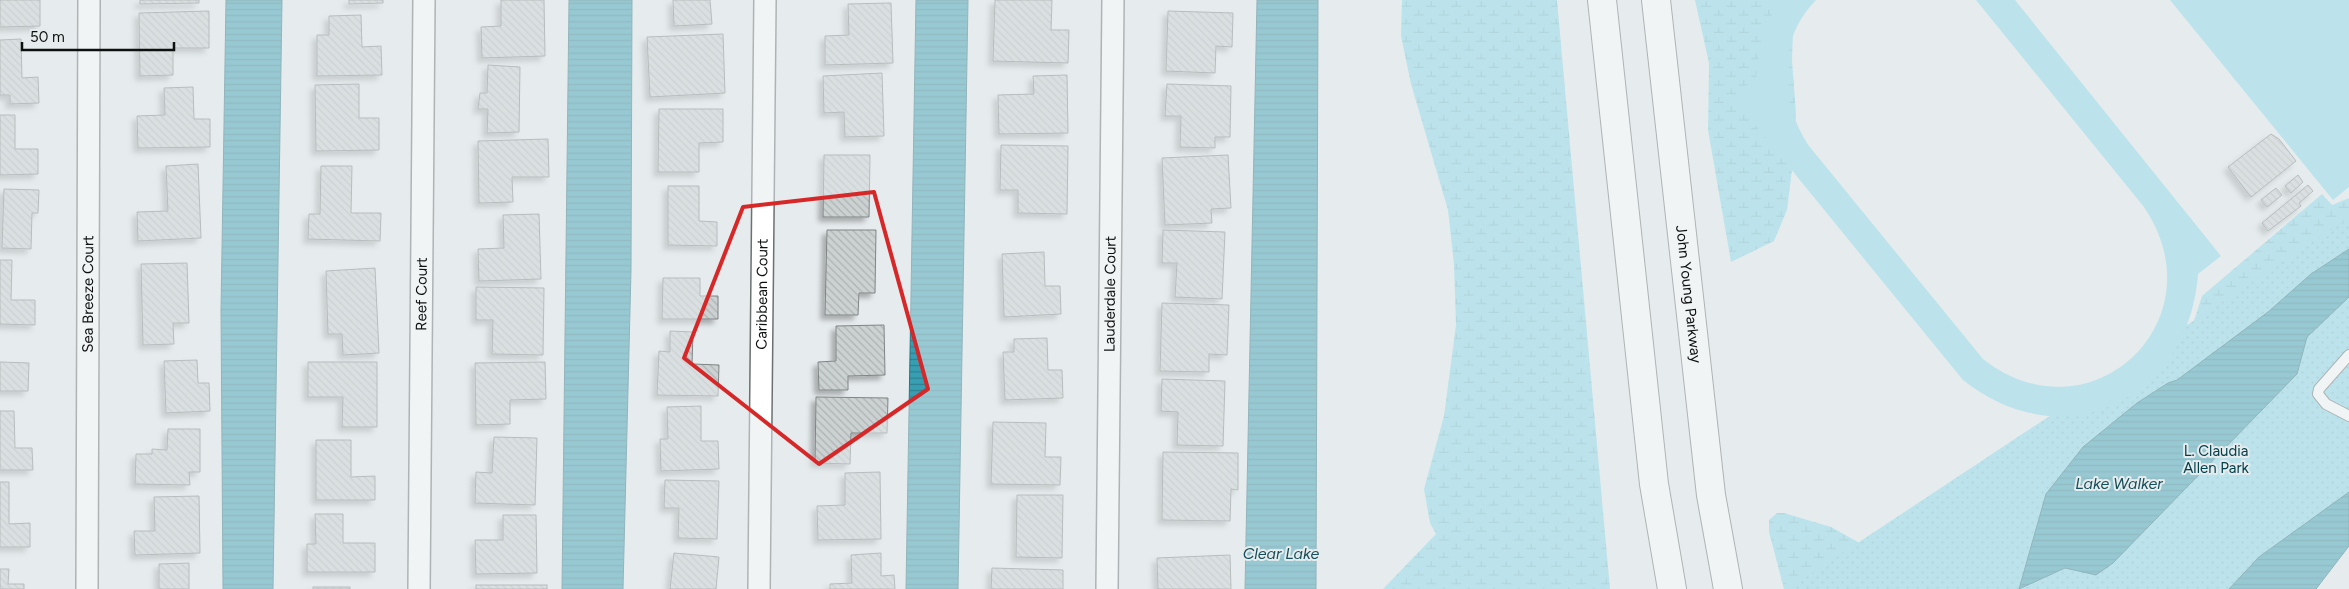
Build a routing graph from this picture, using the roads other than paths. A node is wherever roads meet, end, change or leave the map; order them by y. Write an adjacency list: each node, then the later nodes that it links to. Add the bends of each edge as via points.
1 (89, 0): 9 (street, Sea Breeze Court)
2 (424, 0): 10 (street, Reef Court)
3 (765, 0): 11 (street, Caribbean Court)
4 (1113, 0): 12 (street, Lauderdale Court)
5 (1602, 0): 13 (main road, via 1654,484)
6 (1656, 0): 14 (main road, John Young Parkway, via 1711,494)
7 (2349, 355): 8 (lane, via 2318,394 2326,404)
8 (2349, 416)
9 (87, 589)
10 (419, 589)
11 (759, 589)
12 (1107, 589)
13 (1672, 589)
14 (1728, 589)

